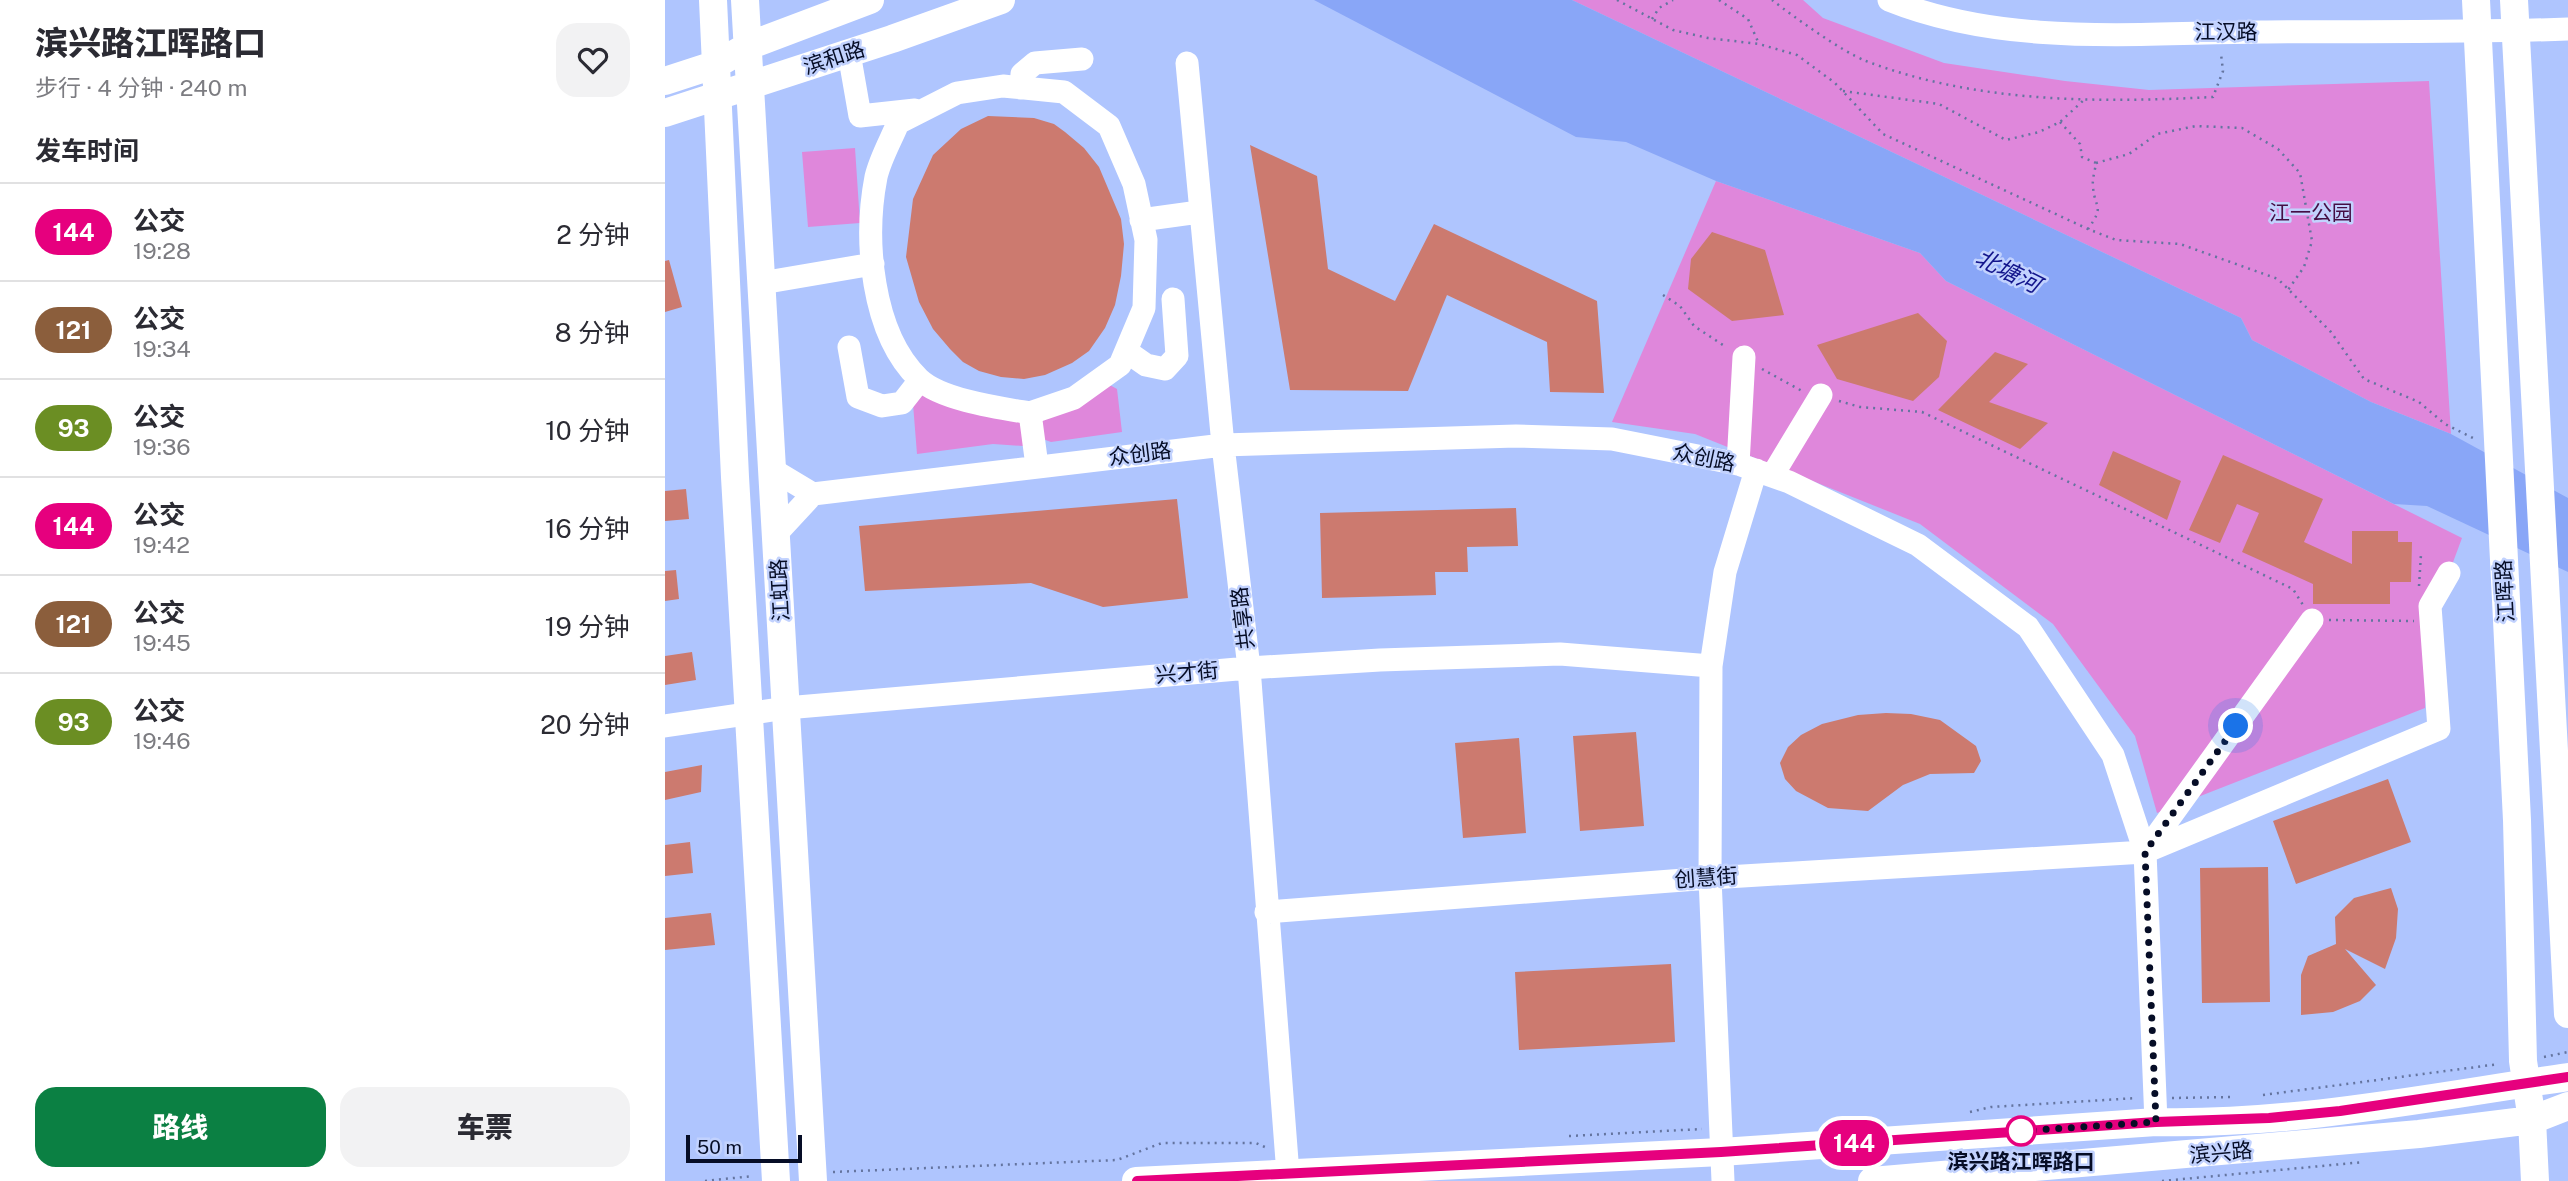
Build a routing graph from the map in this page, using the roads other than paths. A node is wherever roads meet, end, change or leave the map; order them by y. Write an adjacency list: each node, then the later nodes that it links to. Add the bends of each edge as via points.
1 (713, 0): 15 (main road, 江虹路)
2 (745, 0): 11 (main road, 江虹路)
3 (870, 0): 11 (main road, 滨和路)
4 (1001, 0): 12 (main road, 滨和路)
5 (1889, 0): 9 (street, 江汉路, via 1931,17 1996,30 2096,34)
6 (2476, 0): 9 (main road, 江晖路)
7 (2514, 0): 10 (main road, 江晖路)
8 (2568, 29): 10 (street, 江汉路)
9 (2478, 30): 10 (street, 江汉路); 50 (main road, 江晖路)
10 (2515, 31): 49 (main road, 江晖路)
11 (748, 46): 15 (main road, 滨和路); 17 (main road, 江虹路)
12 (849, 53): 17 (main road, 滨和路); 20 (street, via 860,116)
13 (1082, 59): 18 (street, via 1035,63 1022,74)
14 (1187, 63): 22 (street, 共享路)
15 (717, 64): 16 (main road, 滨和路); 19 (main road, 江虹路)
16 (665, 81)
17 (749, 85): 19 (main road, 滨和路); 25 (main road, 江虹路)
18 (1021, 88): 20 (street, via 957,93); 23 (street, via 1064,92 1109,126 1134,184)
19 (719, 95): 21 (main road, 滨和路); 44 (main road, 江虹路)
20 (927, 109): 24 (street, via 898,123 876,175 869,228)
21 (665, 113)
22 (1199, 212): 23 (street); 33 (street, 共享路)
23 (1141, 220): 28 (street, via 1146,240 1144,308)
24 (873, 264): 25 (street); 30 (street, via 876,293 894,345)
25 (762, 283): 35 (main road, 江虹路)
26 (1173, 299): 28 (street, via 1177,356 1165,369 1146,365)
27 (849, 347): 30 (street, via 858,397 883,406 902,403)
28 (1126, 351): 32 (street, via 1120,365 1074,398)
29 (1744, 357): 36 (street)
30 (920, 380): 32 (street, via 971,403)
31 (1821, 395): 36 (street)
32 (1030, 413): 34 (street)
33 (1223, 445): 34 (street, 众创路); 36 (street, 众创路, via 1419,437 1612,439); 42 (street, 共享路)
34 (1037, 467): 37 (street, 众创路)
35 (773, 470): 37 (street); 38 (main road, 江虹路)
36 (1756, 470): 41 (street, via 1725,572); 46 (street, 众创路, via 1918,545 2028,627 2113,755)
37 (813, 494): 38 (street)
38 (776, 534): 43 (main road, 江虹路)
39 (2449, 573): 46 (street, 创慧街, via 2430,606 2439,729)
40 (2312, 620): 46 (street)
41 (1711, 666): 42 (street, 兴才街, via 1524,654); 47 (street)
42 (1249, 667): 43 (street, 兴才街); 48 (street, 共享路)
43 (786, 708): 44 (street, 兴才街); 58 (main road, 江虹路)
44 (750, 714): 45 (street, 兴才街); 57 (main road, 江虹路)
45 (665, 726)
46 (2145, 852): 47 (street, 创慧街); 53 (street, 众创路)
47 (1710, 878): 48 (street, 创慧街); 55 (street)
48 (1266, 912): 56 (street, 共享路)
49 (2568, 1014)
50 (2525, 1072): 51 (main road, 滨兴路); 53 (main road, 滨兴路, via 2314,1115 2200,1123); 54 (main road, 江晖路)
51 (2568, 1077)
52 (2568, 1106): 54 (main road, 滨兴路)
53 (2155, 1110): 55 (main road, 滨兴路)
54 (2532, 1120): 61 (main road, 滨兴路, via 2209,1154); 62 (main road, 江晖路)
55 (1720, 1140): 56 (main road, 滨兴路); 60 (street)
56 (1287, 1165): 59 (main road, 滨兴路)
57 (776, 1177)
58 (813, 1177)
59 (1136, 1181)
60 (1723, 1181)
61 (1872, 1181)
62 (2535, 1181)

